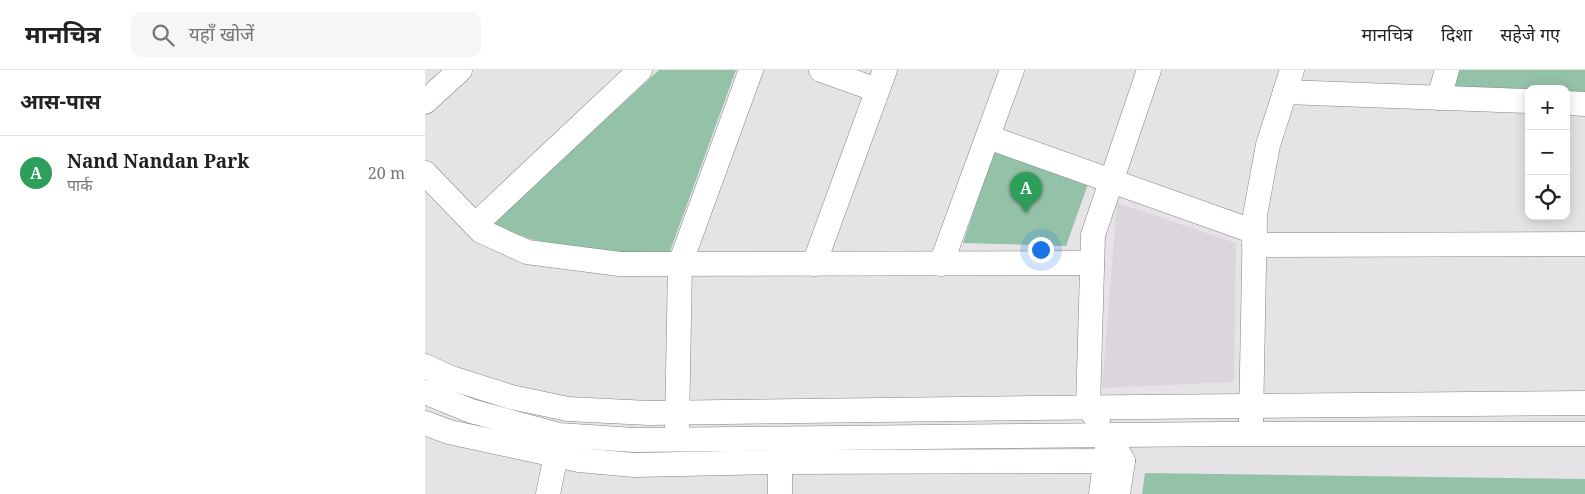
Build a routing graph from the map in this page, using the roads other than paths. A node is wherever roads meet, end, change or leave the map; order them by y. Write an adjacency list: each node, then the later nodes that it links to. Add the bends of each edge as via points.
1 (460, 70): 12 (street)
2 (640, 70): 18 (street)
3 (751, 70): 22 (street)
4 (821, 70): 8 (street)
5 (1013, 70): 15 (street)
6 (1149, 70): 17 (street)
7 (1447, 70): 10 (street)
8 (881, 80): 23 (street)
9 (1288, 81): 10 (street); 19 (street, via 1268,145 1255,215)
10 (1439, 98): 11 (street)
11 (1525, 101)
12 (425, 102)
13 (1570, 103): 14 (street)
14 (1585, 104)
15 (988, 137): 17 (street); 24 (street)
16 (425, 173): 18 (street)
17 (1111, 181): 19 (street); 21 (street, via 1093,235)
18 (475, 225): 22 (street, via 481,231 527,252 620,264)
19 (1255, 239): 20 (street); 28 (street)
20 (1585, 244)
21 (1092, 263): 24 (street); 29 (street)
22 (680, 264): 23 (street); 30 (street)
23 (814, 264): 24 (street)
24 (941, 264)
25 (425, 366): 30 (street, via 511,397 568,409)
26 (425, 392): 36 (street, via 471,411 559,435)
27 (1585, 403): 28 (street)
28 (1252, 406): 29 (street); 32 (street)
29 (1088, 407): 30 (street); 34 (street)
30 (678, 412): 36 (street)
31 (425, 423): 37 (street, via 449,432)
32 (1251, 434): 33 (street); 34 (street)
33 (1585, 434)
34 (1109, 435): 35 (street); 38 (street)
35 (779, 438): 36 (street); 39 (street)
36 (675, 440)
37 (556, 455): 39 (street, via 634,465); 40 (street)
38 (1114, 461): 39 (street); 42 (street); 43 (street)
39 (780, 462): 41 (street)
40 (548, 494)
41 (780, 494)
42 (1101, 494)
43 (1118, 494)

